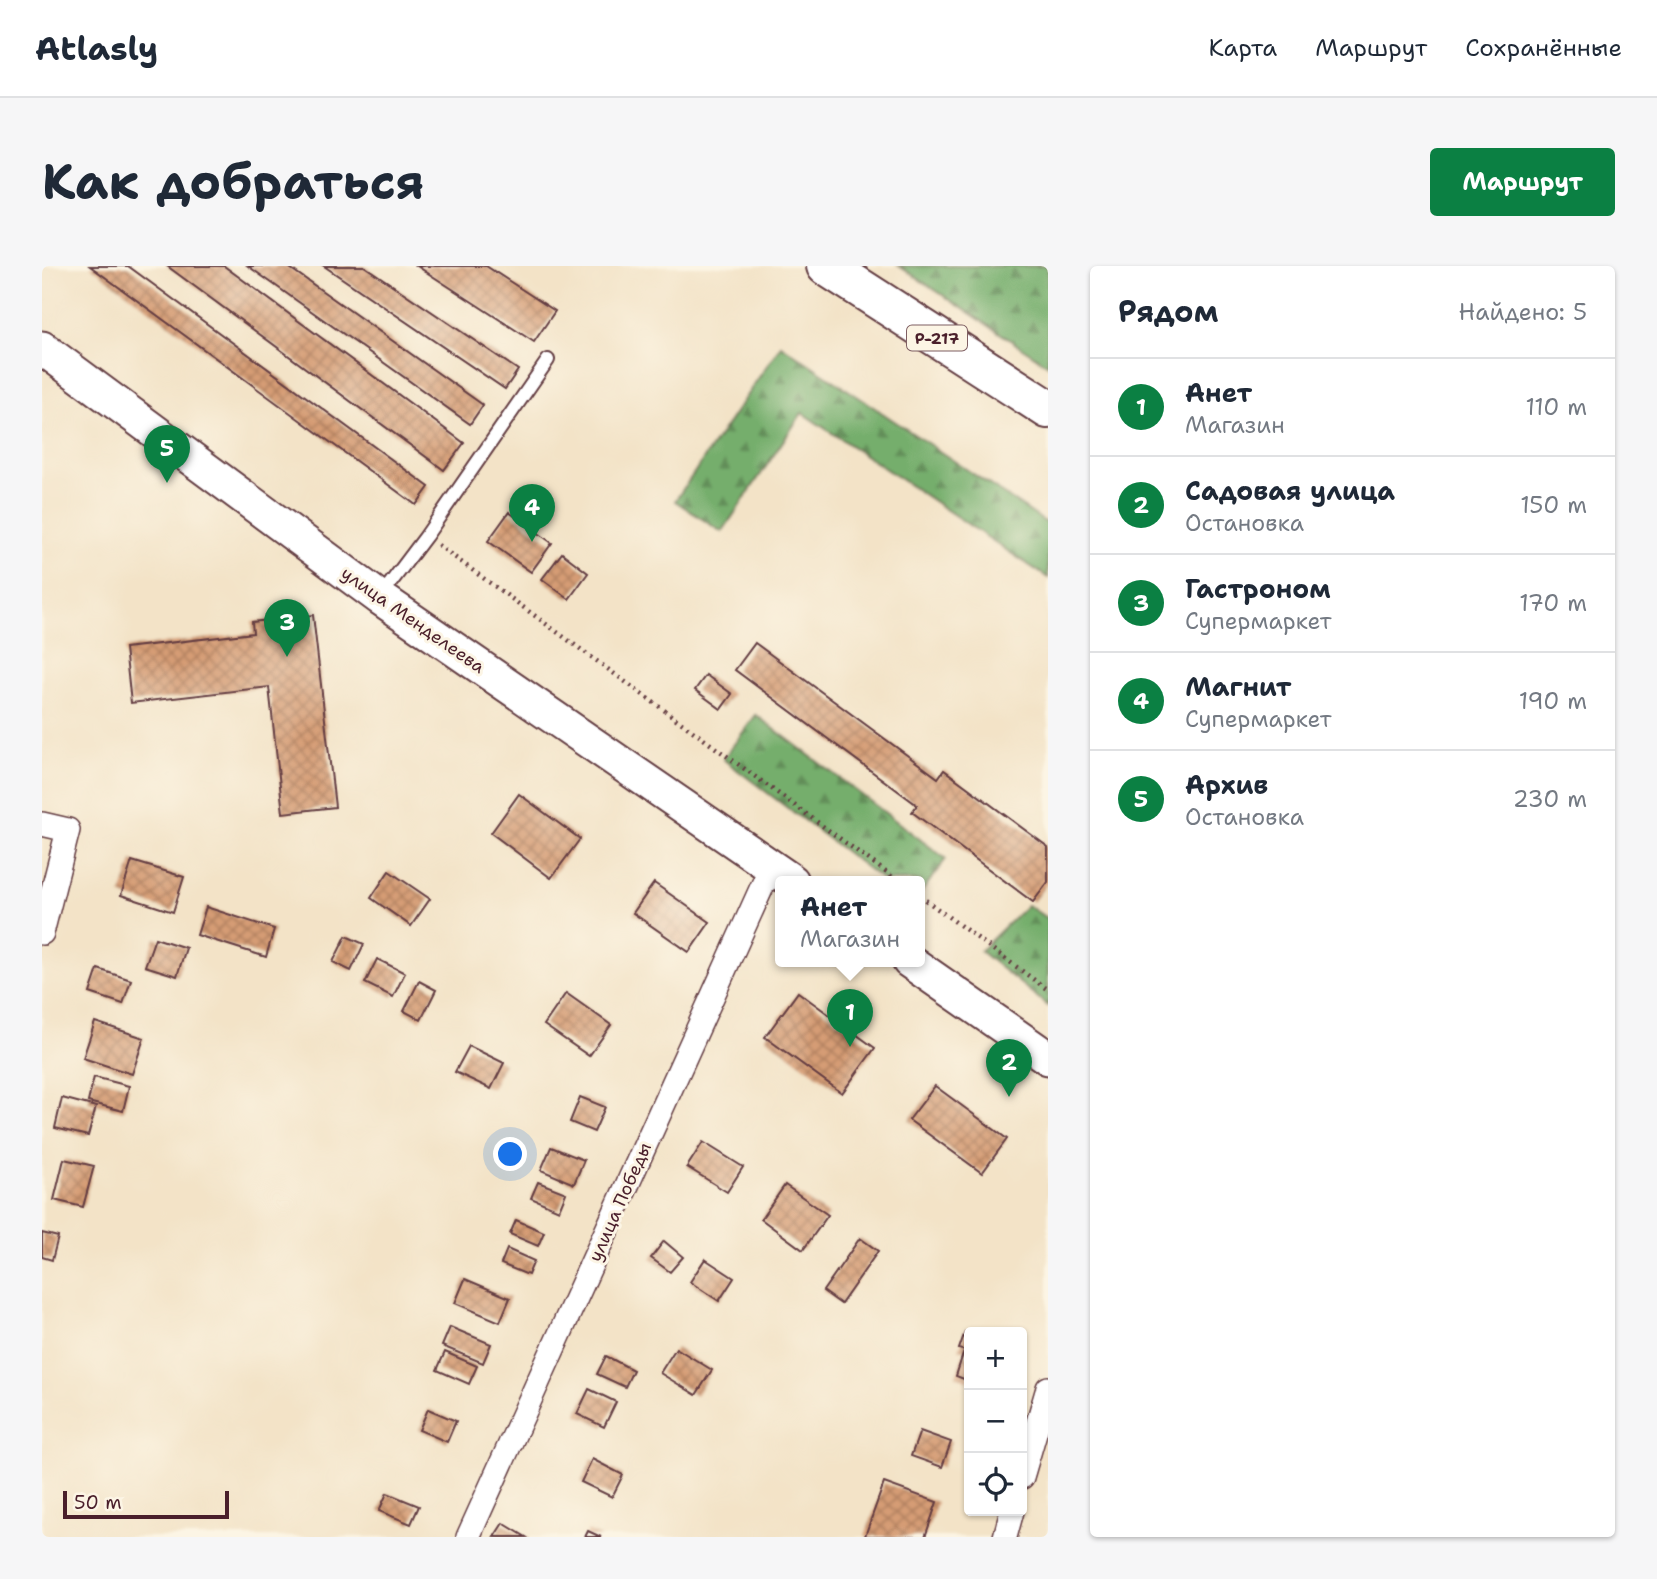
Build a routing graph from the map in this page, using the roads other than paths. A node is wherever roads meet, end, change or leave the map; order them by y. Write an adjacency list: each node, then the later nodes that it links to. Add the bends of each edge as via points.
1 (826, 266): 4 (highway, Р-217)
2 (42, 348): 5 (main road, улица Менделеева)
3 (548, 360): 5 (lane)
4 (1048, 409)
5 (380, 598): 7 (main road, улица Менделеева)
6 (42, 824): 9 (street, via 68,830)
7 (782, 874)
8 (775, 889): 15 (street, улица Победы)
9 (42, 933)
10 (918, 967): 11 (main road)
11 (1048, 1058)
12 (1048, 1388): 13 (street)
13 (1027, 1460)
14 (1010, 1516): 16 (street)
15 (468, 1537)
16 (1004, 1537)

